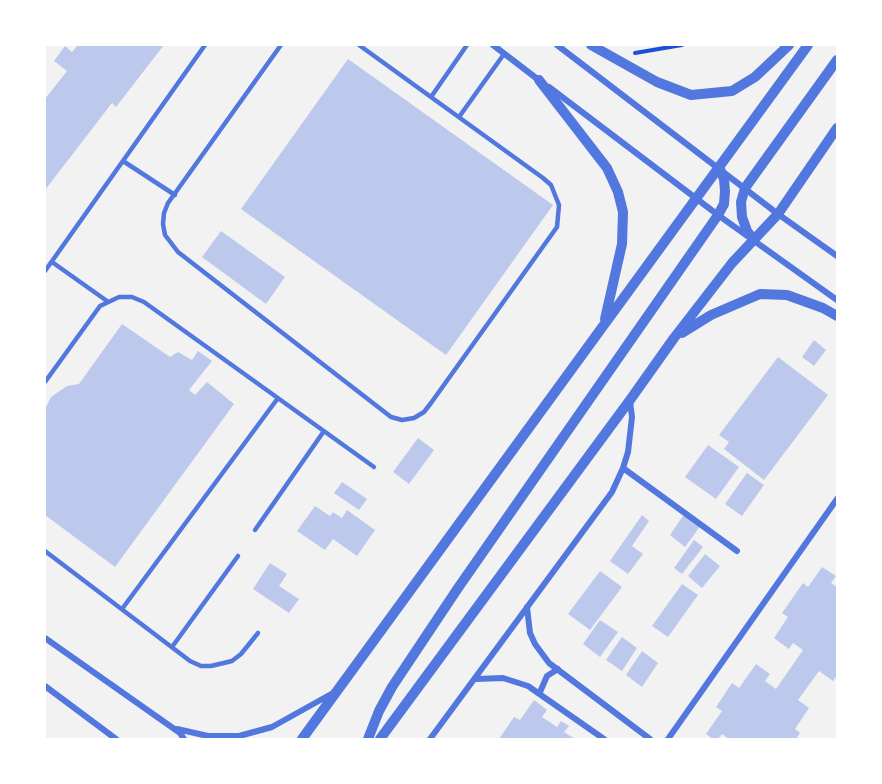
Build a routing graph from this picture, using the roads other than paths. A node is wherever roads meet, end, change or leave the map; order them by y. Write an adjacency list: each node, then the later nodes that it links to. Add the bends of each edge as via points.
1 (205, 45): 16 (lane)
2 (281, 45): 19 (lane)
3 (359, 45): 13 (lane)
4 (467, 45): 13 (lane)
5 (493, 45): 10 (street)
6 (557, 45): 17 (street)
7 (591, 45): 8 (street, via 657,82 691,95 732,90 755,77)
8 (789, 45)
9 (808, 45): 17 (street)
10 (504, 54): 12 (street); 14 (lane)
11 (837, 60): 18 (street)
12 (539, 80): 20 (street); 30 (street, via 607,168 618,192 623,212 622,244)
13 (431, 97): 14 (lane)
14 (459, 117): 19 (lane, via 551,185 559,217 557,227 431,403 414,418 391,417 178,252 165,235 163,224 168,203)
15 (837, 128): 21 (street)
16 (123, 161): 19 (lane); 25 (lane)
17 (719, 167): 18 (street); 20 (street); 22 (street, via 725,192)
18 (745, 188): 21 (street); 23 (street, via 742,217)
19 (175, 195)
20 (697, 199): 22 (street); 30 (street)
21 (778, 214): 23 (street); 24 (street)
22 (718, 215): 23 (street); 57 (street, via 431,628 392,687)
23 (754, 240): 27 (street); 31 (street)
24 (837, 256)
25 (52, 262): 26 (lane); 28 (lane)
26 (45, 271)
27 (837, 300)
28 (107, 301): 32 (lane); 33 (lane, via 132,297 144,302)
29 (837, 316): 31 (street, via 787,295 760,294 711,315)
30 (603, 325): 51 (street)
31 (674, 338): 34 (street)
32 (45, 382)
33 (278, 398): 35 (lane); 44 (lane)
34 (630, 400): 37 (street, via 631,435); 58 (street)
35 (324, 431): 36 (lane); 39 (lane)
36 (374, 467)
37 (623, 468): 40 (street); 43 (street, via 612,492)
38 (837, 499): 62 (street)
39 (255, 530)
40 (737, 550)
41 (45, 551): 44 (lane)
42 (238, 556): 47 (lane)
43 (528, 607): 48 (street, via 535,644); 49 (street)
44 (122, 609): 47 (lane)
45 (258, 633): 47 (lane, via 232,661 211,666 190,661)
46 (45, 638): 53 (street)
47 (172, 647)
48 (558, 669): 52 (street, via 548,676); 61 (street)
49 (476, 679): 52 (street, via 503,678); 59 (street)
50 (45, 686): 54 (street)
51 (334, 692): 53 (street, via 272,727 239,736 208,736); 56 (street)
52 (540, 692): 60 (street)
53 (174, 728): 55 (street)
54 (116, 739)
55 (184, 739)
56 (302, 739)
57 (368, 739)
58 (380, 739)
59 (430, 739)
60 (604, 739)
61 (650, 739)
62 (668, 739)

